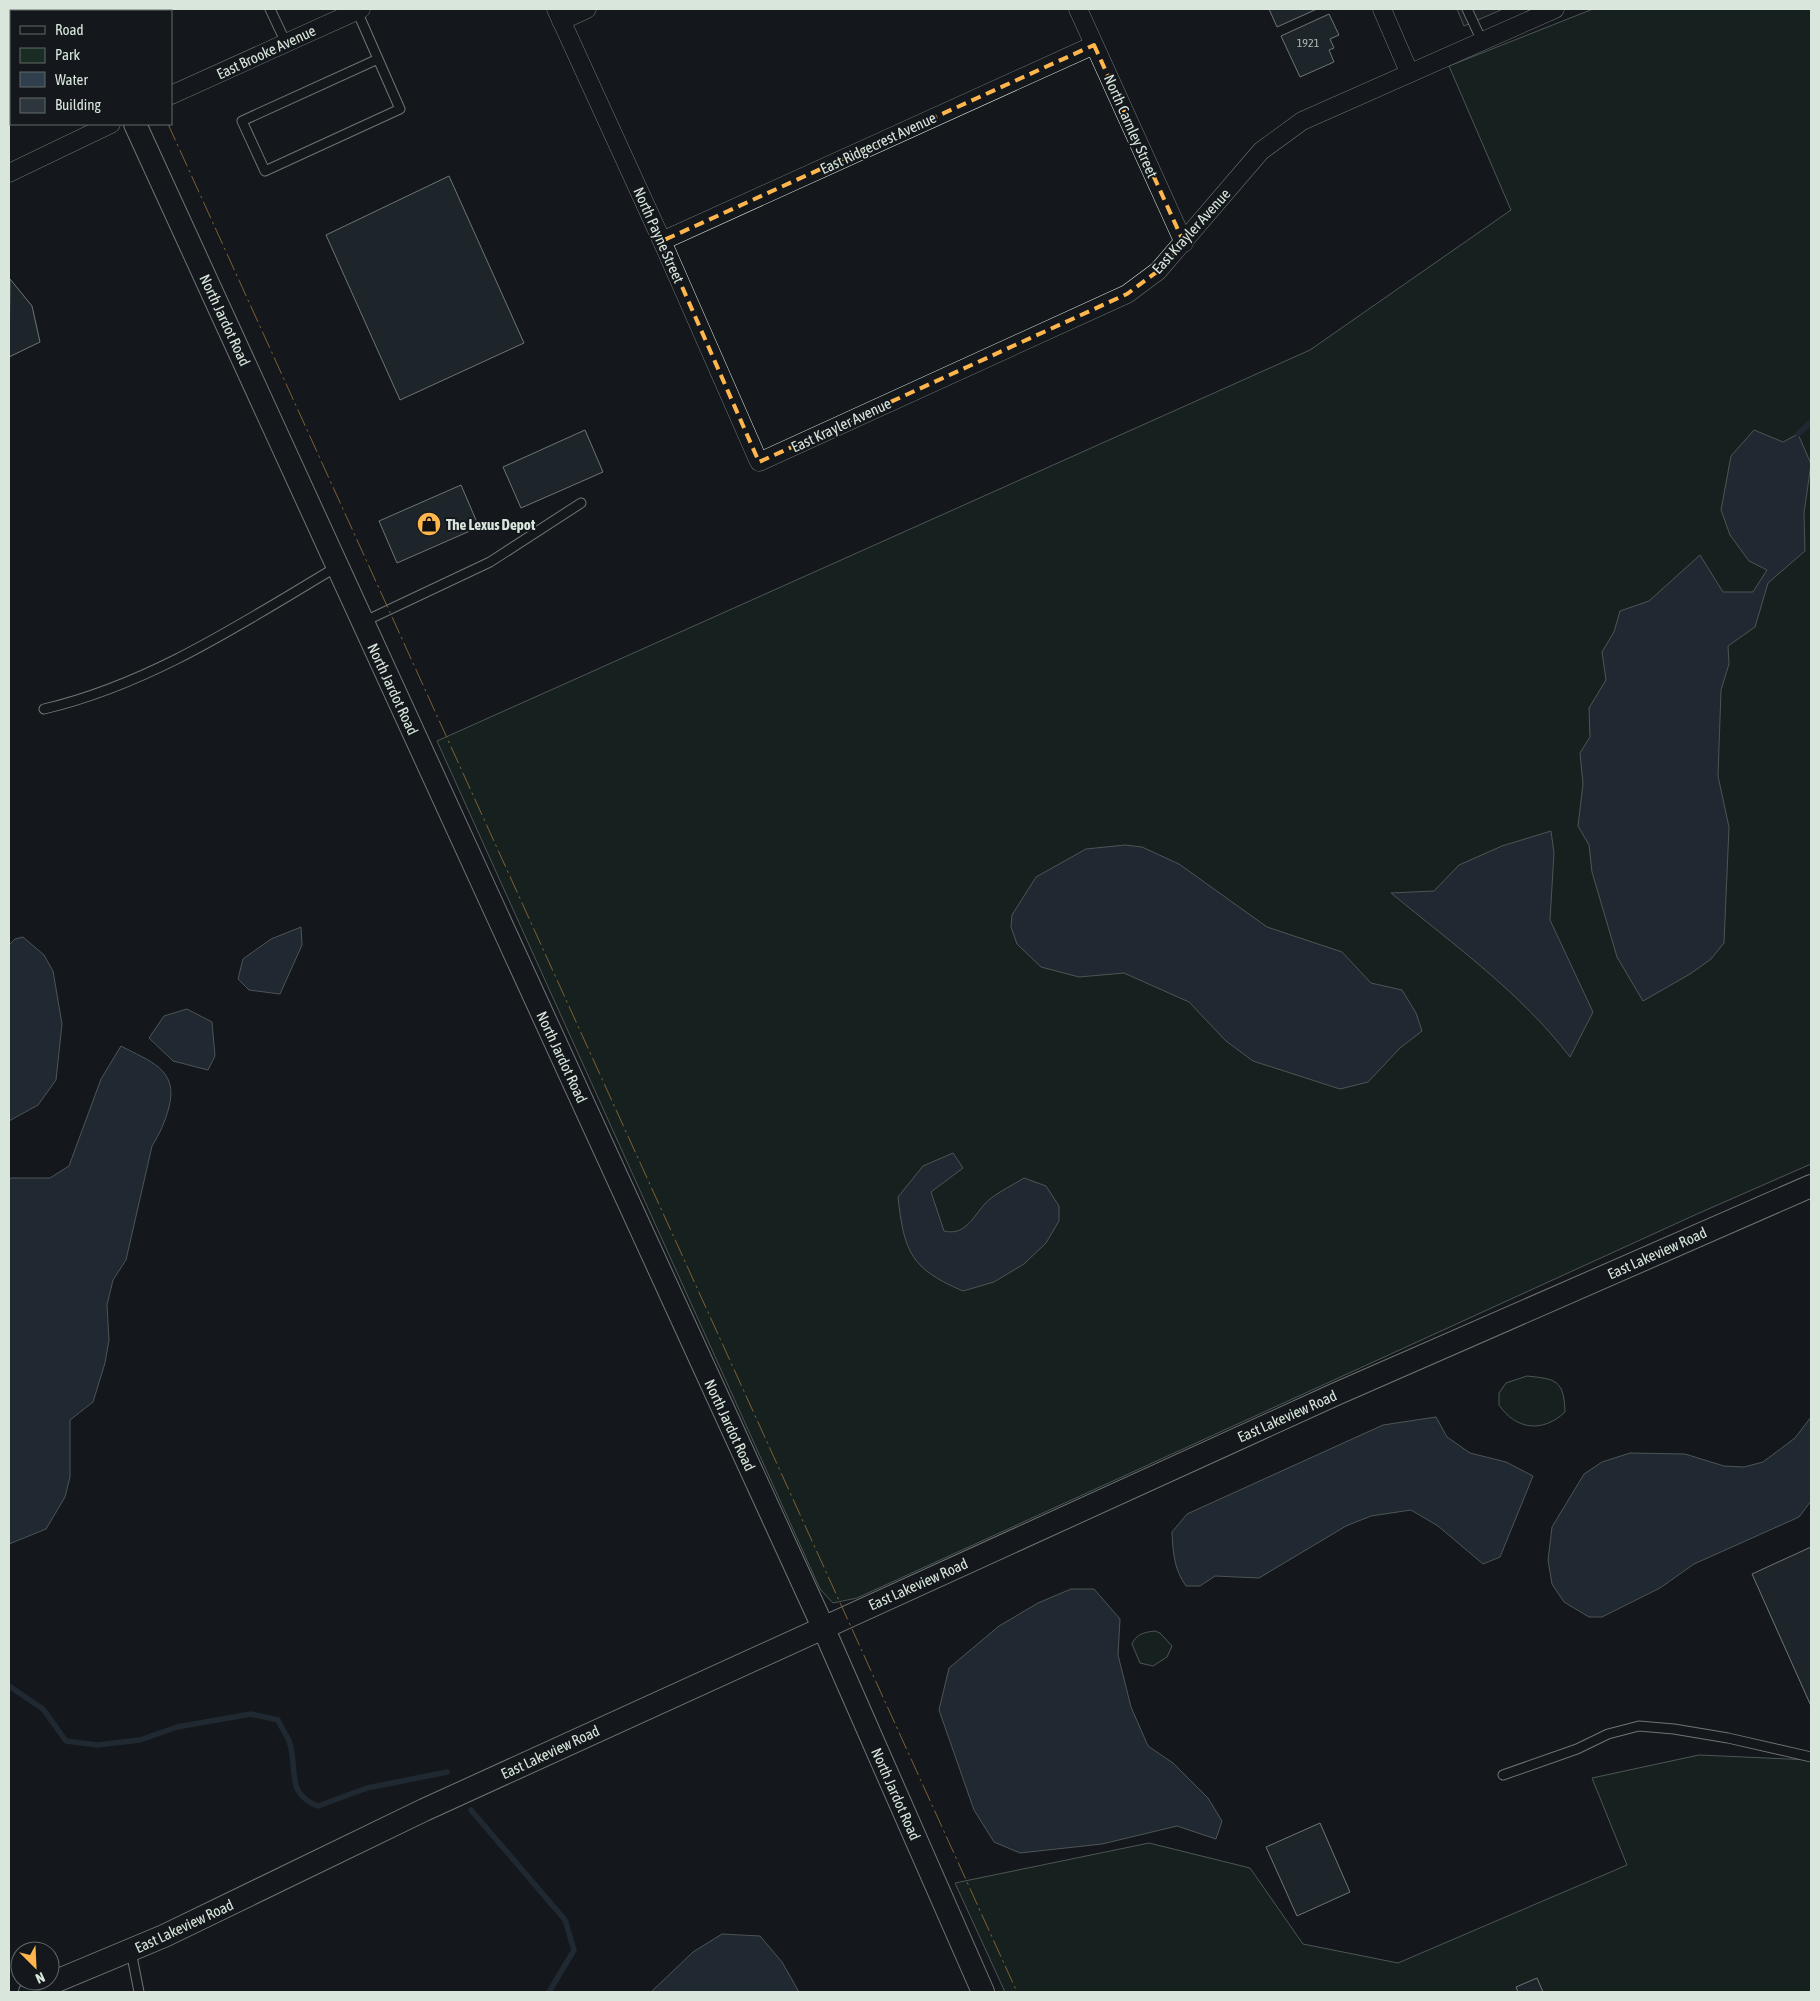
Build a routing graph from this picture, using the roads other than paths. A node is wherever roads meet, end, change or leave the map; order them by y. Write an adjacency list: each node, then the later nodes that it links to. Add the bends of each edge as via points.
1 (270, 9): 10 (lane)
2 (587, 9): 8 (street)
3 (1078, 9): 11 (street, North Carnley Street)
4 (1382, 9): 13 (street)
5 (1467, 9): 9 (lane)
6 (1555, 9): 9 (street, East Krayler Avenue)
7 (349, 11): 10 (street, East Brooke Avenue); 12 (lane)
8 (558, 15): 18 (street, North Payne Street)
9 (1482, 41): 13 (street, East Krayler Avenue)
10 (286, 43): 14 (street, East Brooke Avenue)
11 (1094, 45): 18 (street, East Ridgecrest Avenue); 19 (street, North Carnley Street)
12 (378, 59): 12 (lane, via 400,109 265,171 242,121)
13 (1409, 72): 19 (street, East Krayler Avenue, via 1302,121 1261,151)
14 (172, 96)
15 (109, 125): 17 (street)
16 (135, 125): 22 (street, North Jardot Road)
17 (9, 173)
18 (662, 241): 20 (street, North Payne Street)
19 (1184, 243): 20 (street, East Krayler Avenue, via 1158,271 1127,294)
20 (759, 462)
21 (581, 503): 23 (lane, via 490,562)
22 (338, 566): 23 (street, North Jardot Road); 24 (lane, via 196,649 146,674 68,704)
23 (363, 622): 26 (street, North Jardot Road)
24 (44, 709)
25 (1811, 1186): 26 (street, East Lakeview Road, via 1336,1394)
26 (823, 1627): 29 (street, East Lakeview Road, via 424,1810); 32 (street, North Jardot Road)
27 (1811, 1757): 28 (lane, via 1728,1738 1638,1726 1608,1734 1577,1749)
28 (1503, 1775)
29 (131, 1951): 30 (street, East Lakeview Road); 31 (lane)
30 (30, 1992)
31 (139, 1992)
32 (983, 1992)

